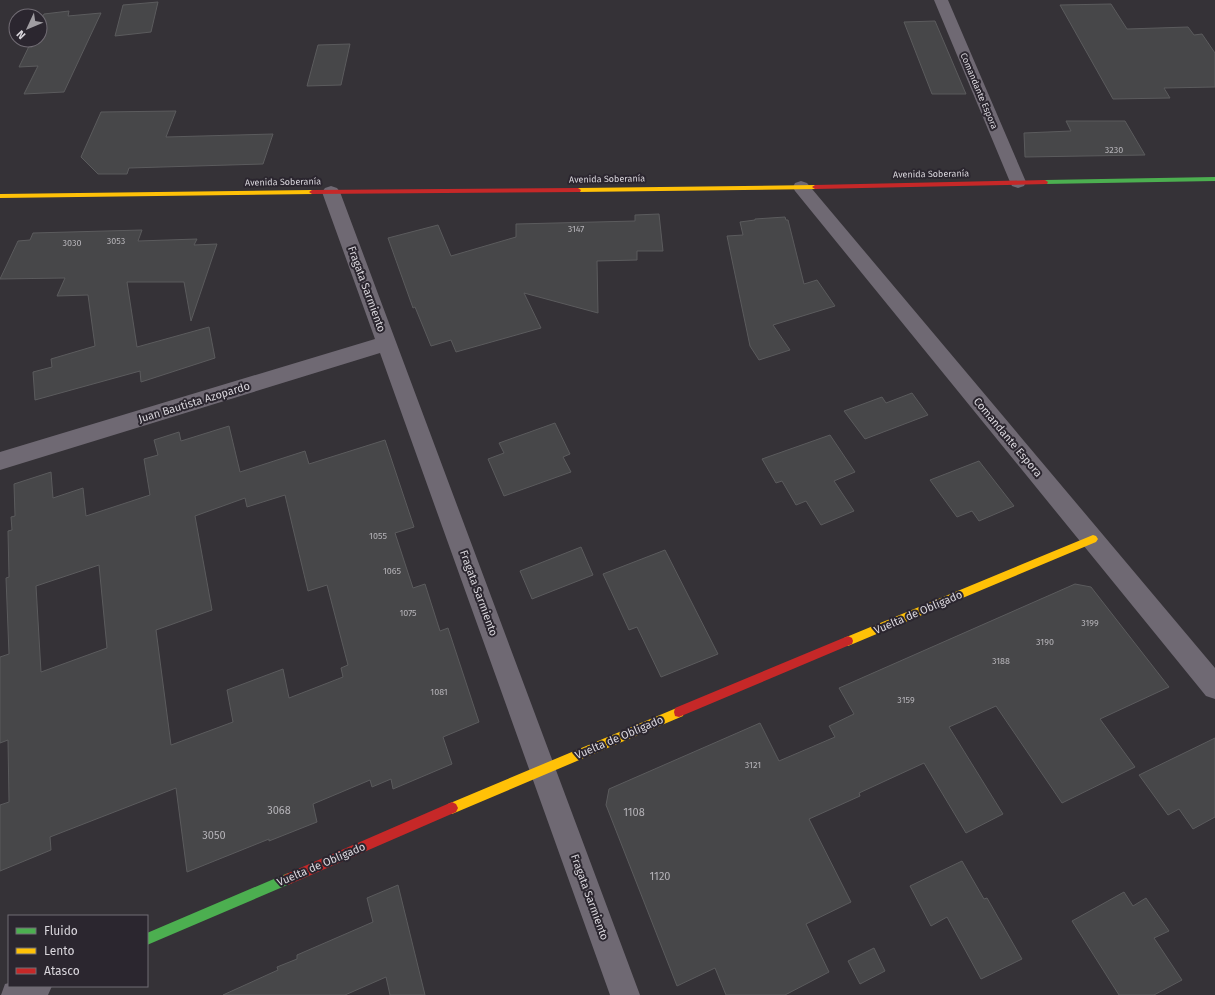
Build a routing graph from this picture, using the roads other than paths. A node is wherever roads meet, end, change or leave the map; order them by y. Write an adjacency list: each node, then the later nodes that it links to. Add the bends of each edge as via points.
1 (941, 0): 3 (street, Comandante Espora)
2 (1215, 179): 3 (street, Avenida Soberanía)
3 (1018, 182): 4 (street, Avenida Soberanía)
4 (801, 187): 5 (street, Avenida Soberanía); 9 (street, Comandante Espora)
5 (331, 192): 6 (street, Avenida Soberanía); 7 (street, Fragata Sarmiento)
6 (0, 196)
7 (388, 343): 8 (street, Juan Bautista Azopardo); 11 (street, Fragata Sarmiento)
8 (0, 461)
9 (1093, 539): 10 (street, Comandante Espora); 11 (street, Vuelta de Obligado)
10 (1215, 687)
11 (543, 769): 12 (street, Vuelta de Obligado); 15 (street, Fragata Sarmiento)
12 (148, 939)
13 (35, 987): 14 (street)
14 (16, 995)
15 (625, 995)

